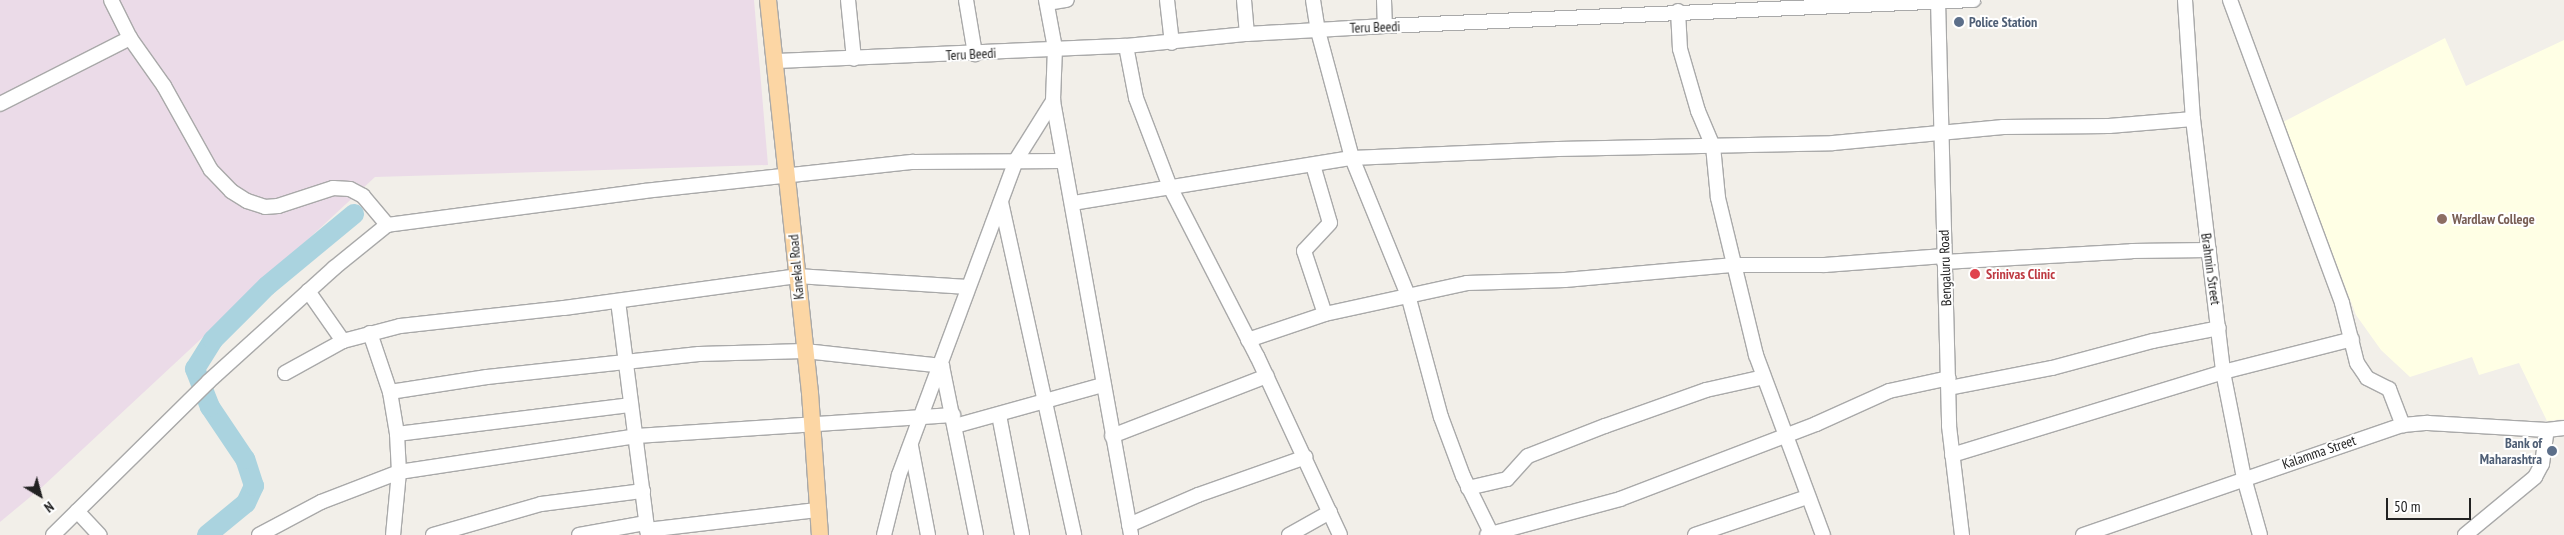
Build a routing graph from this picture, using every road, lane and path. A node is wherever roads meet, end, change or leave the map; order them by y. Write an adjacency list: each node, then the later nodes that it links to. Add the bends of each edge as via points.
1 (110, 0): 19 (street)
2 (768, 0): 25 (main road, Kanekal Road)
3 (848, 0): 24 (street)
4 (966, 0): 23 (street)
5 (1067, 0): 14 (street)
6 (1167, 0): 20 (street)
7 (1244, 0): 18 (street)
8 (1313, 0): 17 (street)
9 (1384, 0): 16 (street)
10 (1974, 0): 13 (street, Teru Beedi)
11 (2185, 0): 28 (street, Brahmin Street)
12 (2230, 0): 51 (street, via 2267,93)
13 (1938, 1): 15 (street, Teru Beedi); 29 (street, Bengaluru Road)
14 (1047, 2): 22 (street)
15 (1678, 11): 16 (street, Teru Beedi, via 1576,19); 30 (street, via 1680,49 1687,79)
16 (1385, 26): 17 (street, Teru Beedi)
17 (1318, 31): 18 (street, Teru Beedi); 31 (street)
18 (1247, 34): 20 (street, Teru Beedi)
19 (130, 38): 27 (street); 39 (street, via 164,86 211,170 230,191 265,207 278,206 333,188 350,189 363,196)
20 (1172, 42): 21 (street, Teru Beedi)
21 (1126, 46): 22 (street, Teru Beedi); 36 (street, via 1136,98)
22 (1055, 48): 23 (street, Teru Beedi); 26 (street)
23 (975, 54): 24 (street, Teru Beedi)
24 (854, 59): 25 (street, Teru Beedi)
25 (777, 61): 35 (main road, Kanekal Road)
26 (1053, 101): 32 (street); 33 (street)
27 (0, 104)
28 (2193, 119): 29 (street); 40 (street, Brahmin Street)
29 (1939, 132): 30 (street, via 1833,143); 41 (street, Bengaluru Road)
30 (1713, 146): 31 (street, via 1444,152); 42 (street, via 1718,198)
31 (1352, 158): 34 (street); 46 (street)
32 (1016, 160): 33 (street); 35 (street, via 913,162); 37 (street)
33 (1062, 161): 38 (street)
34 (1313, 165): 36 (street); 48 (street, via 1330,223 1328,229 1304,251)
35 (788, 176): 39 (street); 43 (main road, Kanekal Road)
36 (1170, 187): 38 (street); 52 (street)
37 (1000, 201): 44 (street); 64 (street)
38 (1073, 203): 62 (street)
39 (387, 225): 45 (street)
40 (2208, 250): 41 (street); 49 (street, Brahmin Street)
41 (1944, 259): 42 (street, via 1825,265); 61 (street, Bengaluru Road)
42 (1734, 265): 46 (street, via 1565,280 1467,283); 60 (street)
43 (796, 276): 44 (street); 47 (street); 54 (main road, Kanekal Road)
44 (968, 287): 56 (street)
45 (308, 291): 53 (street); 86 (street, via 209,381)
46 (1408, 295): 48 (street); 82 (street, via 1441,416)
47 (618, 300): 50 (street, via 400,326); 55 (street)
48 (1325, 314): 52 (street)
49 (2219, 328): 57 (street, Brahmin Street); 61 (street, via 2153,340 2052,368)
50 (370, 333): 53 (street); 63 (street)
51 (2352, 339): 57 (street); 70 (street, via 2360,372 2389,389)
52 (1248, 340): 59 (street)
53 (343, 341): 58 (street)
54 (805, 351): 55 (street, via 699,354); 56 (street); 69 (main road, Kanekal Road)
55 (624, 363): 63 (street, via 487,377); 65 (street)
56 (942, 366): 67 (street); 68 (street)
57 (2223, 372): 78 (street); 81 (street, Brahmin Street)
58 (285, 373)
59 (1267, 376): 76 (street); 79 (street)
60 (1764, 377): 74 (street); 82 (street, via 1706,390 1630,417 1528,456 1507,479)
61 (1949, 383): 74 (street, via 1889,391); 78 (street, Bengaluru Road)
62 (1103, 385): 64 (street); 76 (street)
63 (390, 392): 73 (street)
64 (1046, 401): 66 (street); 102 (street)
65 (629, 405): 73 (street); 75 (street)
66 (999, 415): 68 (street); 101 (street)
67 (922, 417): 68 (street); 69 (street); 77 (street)
68 (954, 420): 100 (street)
69 (811, 423): 75 (street); 85 (main road, Kanekal Road)
70 (2403, 425): 72 (street, Kalamma Street, via 2428,423); 81 (street, Kalamma Street)
71 (2564, 428): 72 (street, Kalamma Street)
72 (2547, 430): 110 (street, via 2542,464 2535,477)
73 (397, 434): 80 (street)
74 (1785, 434): 84 (street); 90 (street, via 1620,498)
75 (636, 436): 80 (street); 83 (street)
76 (1112, 436): 89 (street)
77 (910, 446): 98 (street); 99 (street)
78 (1952, 455): 107 (street, Bengaluru Road)
79 (1306, 457): 87 (street); 89 (street, via 1198,495)
80 (399, 472): 93 (street, via 321,502); 94 (street)
81 (2244, 478): 108 (street, Kalamma Street); 109 (street, Brahmin Street)
82 (1468, 488): 90 (street)
83 (643, 491): 88 (street); 95 (street, via 541,504)
84 (1808, 498): 105 (street); 106 (street)
85 (817, 510): 88 (street); 97 (main road, Kanekal Road)
86 (77, 512): 91 (street); 92 (street)
87 (1330, 512): 103 (street); 104 (street)
88 (647, 530): 96 (street)
89 (1130, 530)
90 (1490, 534)
91 (53, 535)
92 (98, 535)
93 (259, 535)
94 (393, 535)
95 (433, 535)
96 (579, 535)
97 (820, 535)
98 (884, 535)
99 (928, 535)
100 (976, 535)
101 (1022, 535)
102 (1074, 535)
103 (1289, 535)
104 (1340, 535)
105 (1696, 535)
106 (1823, 535)
107 (1962, 535)
108 (2083, 535)
109 (2260, 535)
110 (2464, 535)

